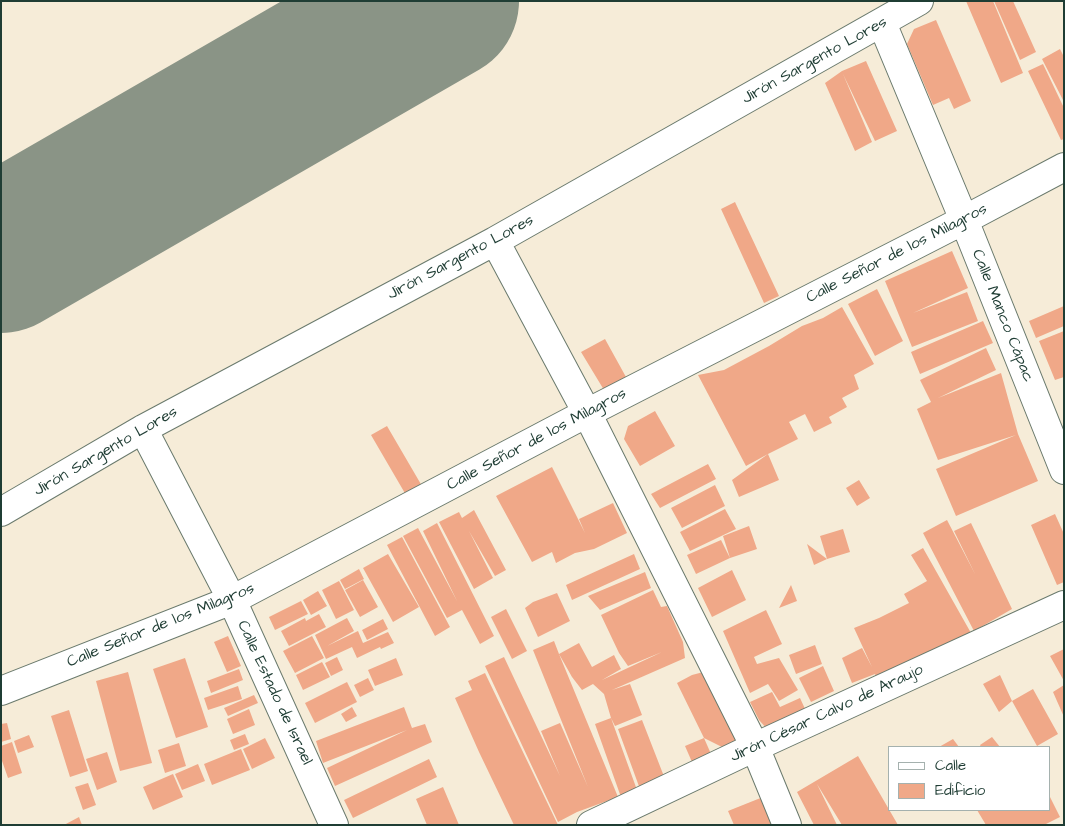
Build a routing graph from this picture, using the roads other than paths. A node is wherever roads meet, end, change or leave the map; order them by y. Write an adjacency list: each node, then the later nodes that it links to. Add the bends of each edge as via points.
1 (919, 1): 2 (street, Jirón Sargento Lores)
2 (882, 23): 4 (street, Calle Manco Cápac); 5 (street, Jirón Sargento Lores)
3 (1064, 167): 4 (street, Calle Señor de los Milagros)
4 (964, 220): 6 (street, Calle Señor de los Milagros); 8 (street, Calle Manco Cápac)
5 (495, 241): 6 (street); 7 (street, Jirón Sargento Lores)
6 (587, 413): 10 (street, Calle Señor de los Milagros); 13 (street)
7 (143, 429): 9 (street, Jirón Sargento Lores); 10 (street, Calle Estado de Israel)
8 (1064, 470)
9 (1, 512)
10 (232, 600): 12 (street, Calle Señor de los Milagros); 14 (street, Calle Estado de Israel)
11 (1064, 605): 13 (street, Jirón César Calvo de Araujo)
12 (1, 691)
13 (755, 747): 15 (street, Jirón César Calvo de Araujo); 16 (street)
14 (334, 825)
15 (591, 825)
16 (787, 825)

